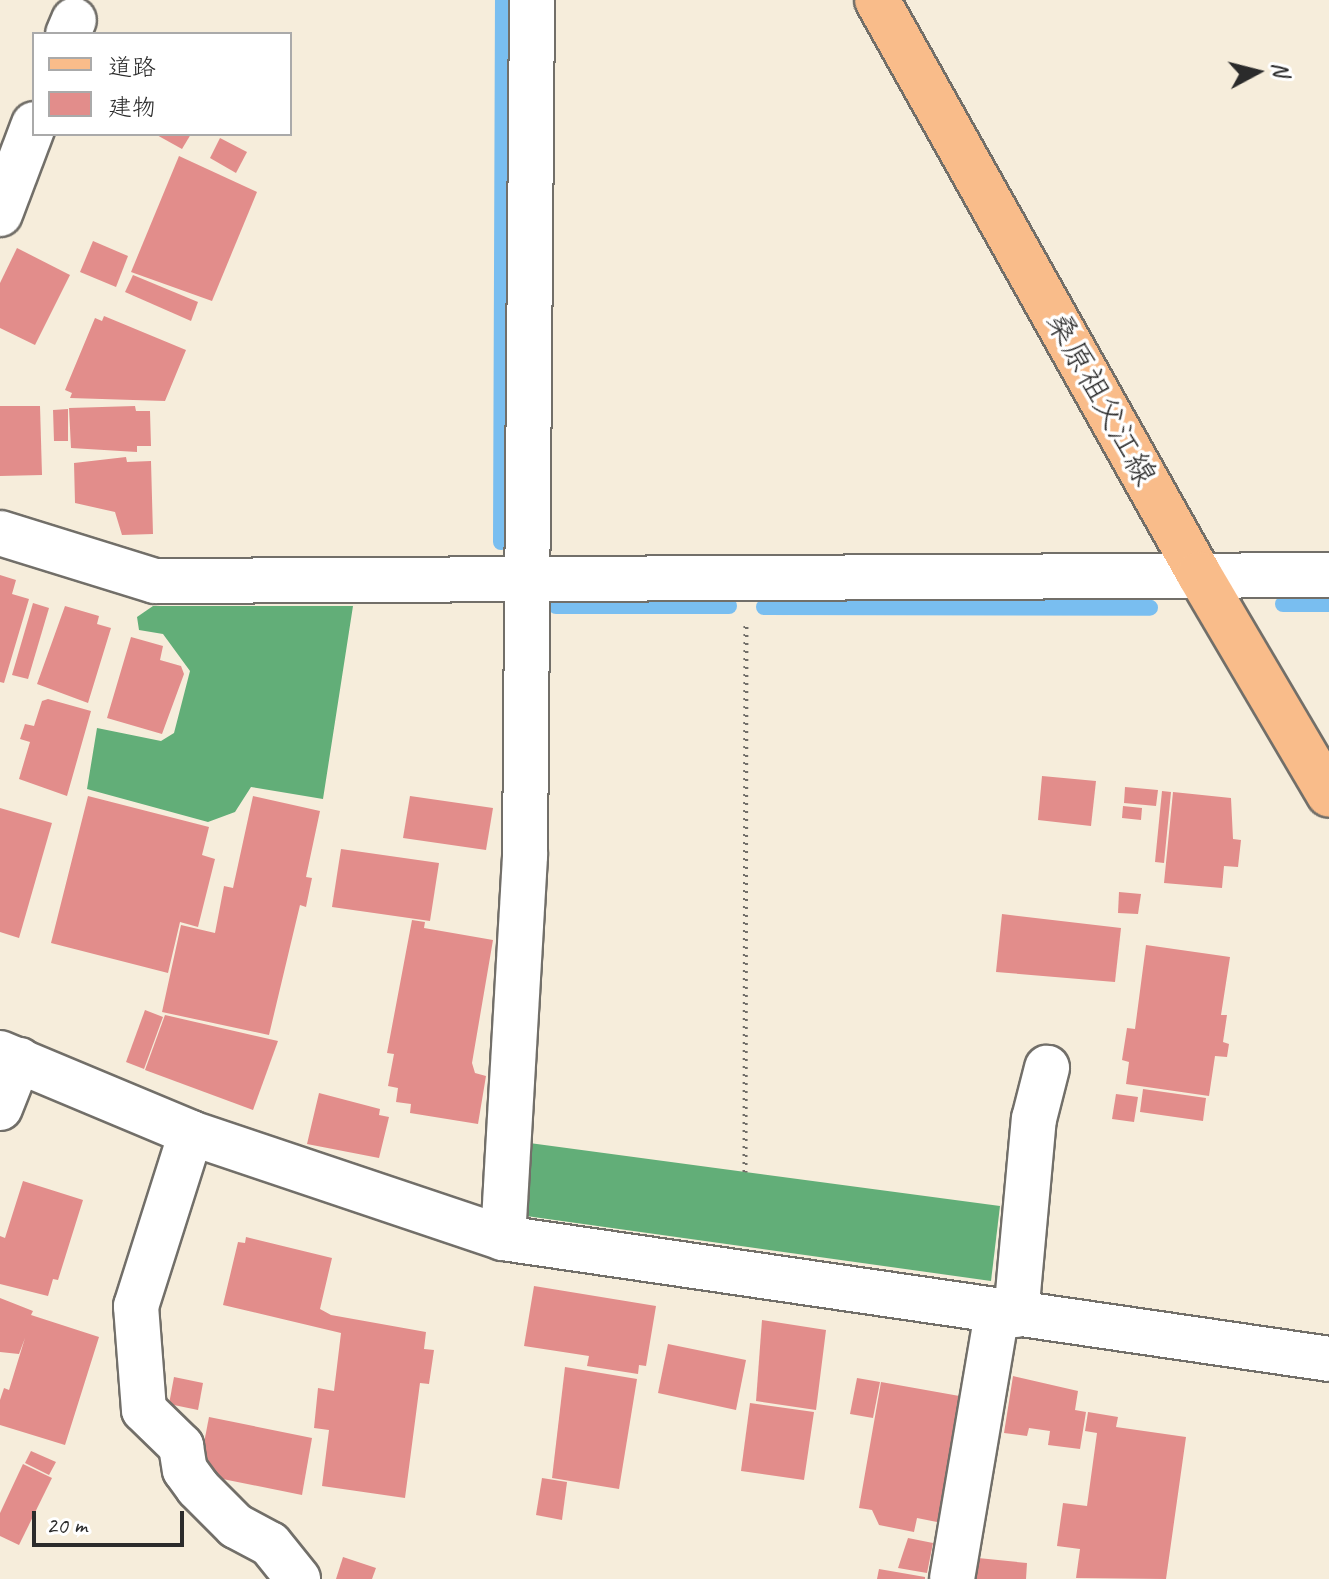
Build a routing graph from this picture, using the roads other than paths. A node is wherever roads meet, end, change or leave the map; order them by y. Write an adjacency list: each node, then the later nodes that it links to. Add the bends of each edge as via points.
1 (532, 0): 8 (street)
2 (877, 0): 6 (main road, 桑原祖父江線)
3 (32, 129): 4 (street)
4 (0, 214)
5 (0, 533): 8 (street, via 155,581)
6 (1199, 574): 7 (street); 8 (street); 9 (main road, 桑原祖父江線)
7 (1329, 575)
8 (529, 576): 14 (street, via 525,856)
9 (1329, 795)
10 (10, 1057): 12 (street); 13 (street)
11 (1047, 1068): 15 (street, via 1034,1119)
12 (0, 1108)
13 (191, 1133): 14 (street); 17 (street, via 136,1306 144,1410 181,1446 185,1470 198,1488 236,1526 270,1544)
14 (503, 1238): 15 (street)
15 (1007, 1314): 16 (street); 18 (street)
16 (1329, 1359)
17 (298, 1579)
18 (952, 1579)

